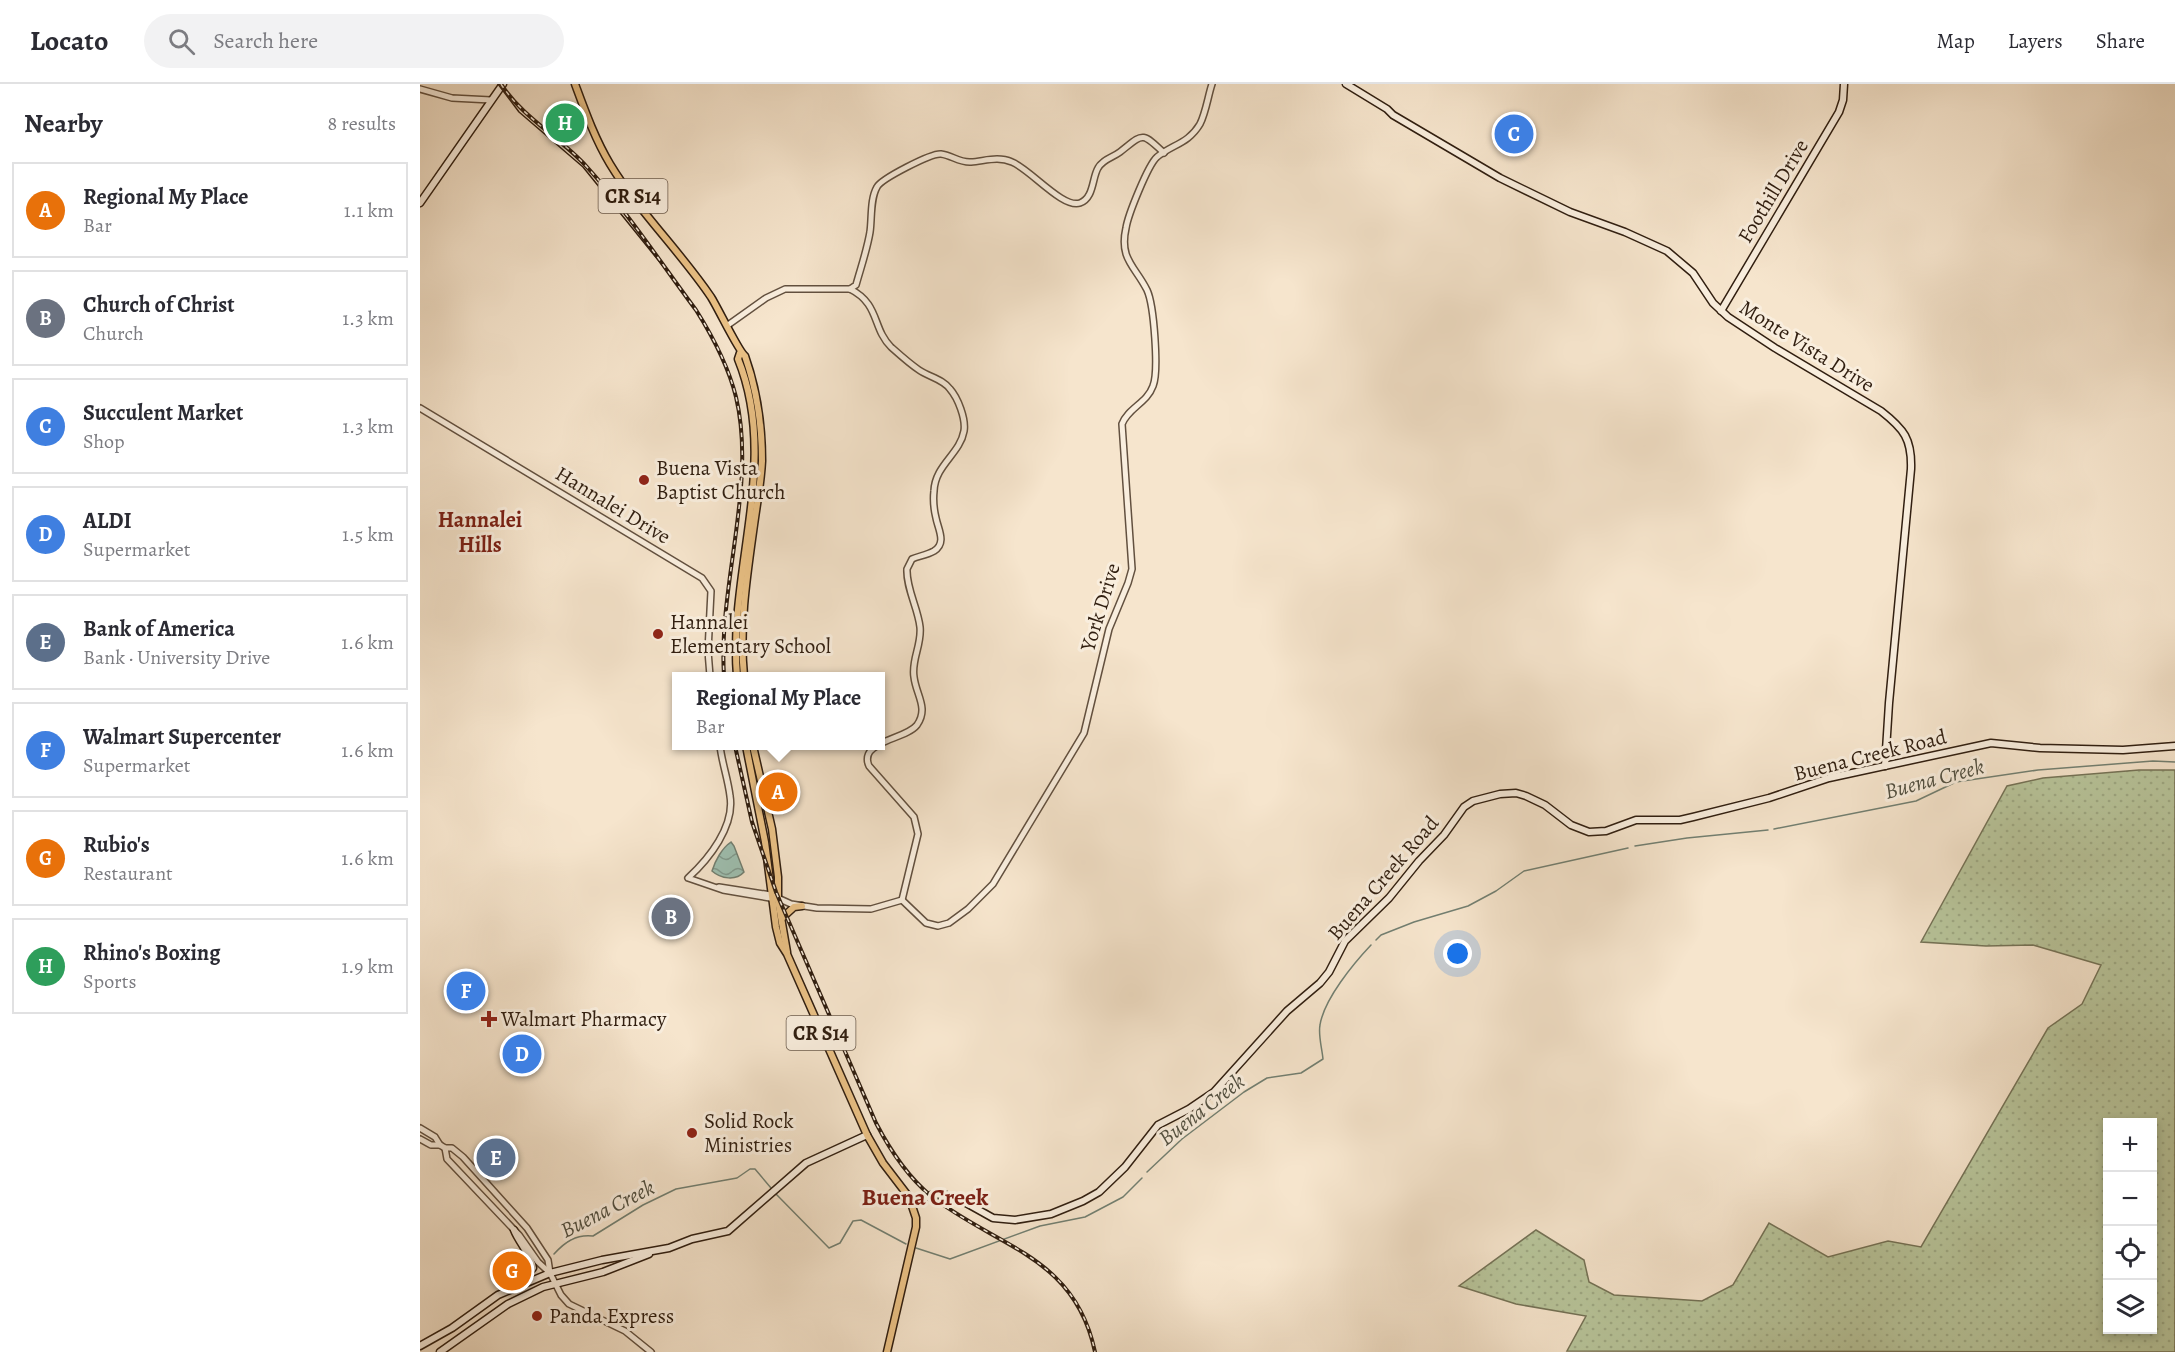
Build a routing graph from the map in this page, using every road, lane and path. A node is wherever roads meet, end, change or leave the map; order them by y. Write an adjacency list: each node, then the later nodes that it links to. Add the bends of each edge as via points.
1 (503, 84): 7 (main road)
2 (575, 84): 14 (main road, CR S14, via 610,164)
3 (1212, 84): 8 (street, York Drive, via 1199,125 1186,140)
4 (1346, 84): 13 (main road, Monte Vista Drive, via 1500,178 1570,212 1667,251 1693,273)
5 (1844, 84): 13 (main road, Foothill Drive, via 1839,112)
6 (420, 89): 7 (street, via 452,98)
7 (491, 100): 9 (main road)
8 (1164, 153): 12 (street, via 1150,140 1131,141 1103,161 1088,197 1077,204 1065,201 1023,168 1003,159 969,163 941,154 925,157 884,178 877,186 870,234 856,285); 28 (street, York Drive, via 1148,169 1126,225 1126,256 1149,297 1155,371 1153,386 1145,399 1122,424 1132,569 1108,629 1084,733 981,898 949,923 938,926 926,923)
9 (425, 196): 10 (main road); 11 (main road)
10 (420, 203)
11 (420, 208)
12 (850, 289): 14 (street, via 785,289 765,298); 20 (street, via 870,305 890,345 920,371 946,384 964,422 964,433 934,483 940,544 933,552 912,559 907,569 920,625 913,664 922,714 913,729)
13 (1721, 311): 26 (main road, Monte Vista Drive, via 1774,348 1881,411 1906,435 1911,469)
14 (728, 325): 15 (main road, CR S14)
15 (740, 353): 18 (main road, CR S14, via 738,359 752,407 755,460 738,596); 19 (main road, CR S14, via 746,356 751,372 762,442 745,597)
16 (420, 408): 17 (street, Hannalei Drive, via 702,578 711,591)
17 (710, 672)
18 (737, 672)
19 (744, 672)
20 (885, 742)
21 (2175, 746): 26 (main road, Buena Creek Road, via 2123,750 1991,743)
22 (721, 750): 27 (street, via 731,798 726,827 688,878 723,890)
23 (747, 750): 27 (main road, via 759,807 767,824)
24 (754, 750): 27 (main road, CR S14, via 772,830 778,878)
25 (873, 750): 28 (street, via 868,754 868,766 917,825)
26 (1886, 765): 36 (main road, Buena Creek Road, via 1693,817 1636,820 1598,832 1581,830 1537,800 1516,793 1473,801 1389,898 1345,941 1320,983 1287,1011 1214,1092 1190,1110 1158,1125 1100,1192 1051,1214 1015,1220 993,1218 943,1194)
27 (774, 898): 29 (street); 30 (main road, CR S14); 31 (main road, CR S14, via 780,943)
28 (902, 900): 29 (street, via 871,909)
29 (802, 906): 30 (main road, via 794,907)
30 (782, 918): 31 (main road, CR S14)
31 (787, 954): 33 (main road, CR S14)
32 (420, 1128): 35 (street)
33 (867, 1135): 36 (main road, CR S14); 38 (main road, via 806,1163 728,1231)
34 (420, 1139): 35 (street)
35 (442, 1147): 37 (street, via 447,1159); 39 (street, via 452,1148 463,1157 527,1228 548,1260)
36 (913, 1204): 45 (main road, via 916,1227)
37 (514, 1230): 39 (street); 40 (main road, via 533,1268)
38 (655, 1251): 39 (main road); 41 (main road, via 603,1272)
39 (550, 1273): 40 (main road); 41 (street)
40 (517, 1285): 42 (main road)
41 (555, 1285): 43 (main road, via 508,1304); 44 (street, via 569,1304 625,1330)
42 (420, 1346)
43 (440, 1352)
44 (651, 1352)
45 (887, 1352)

